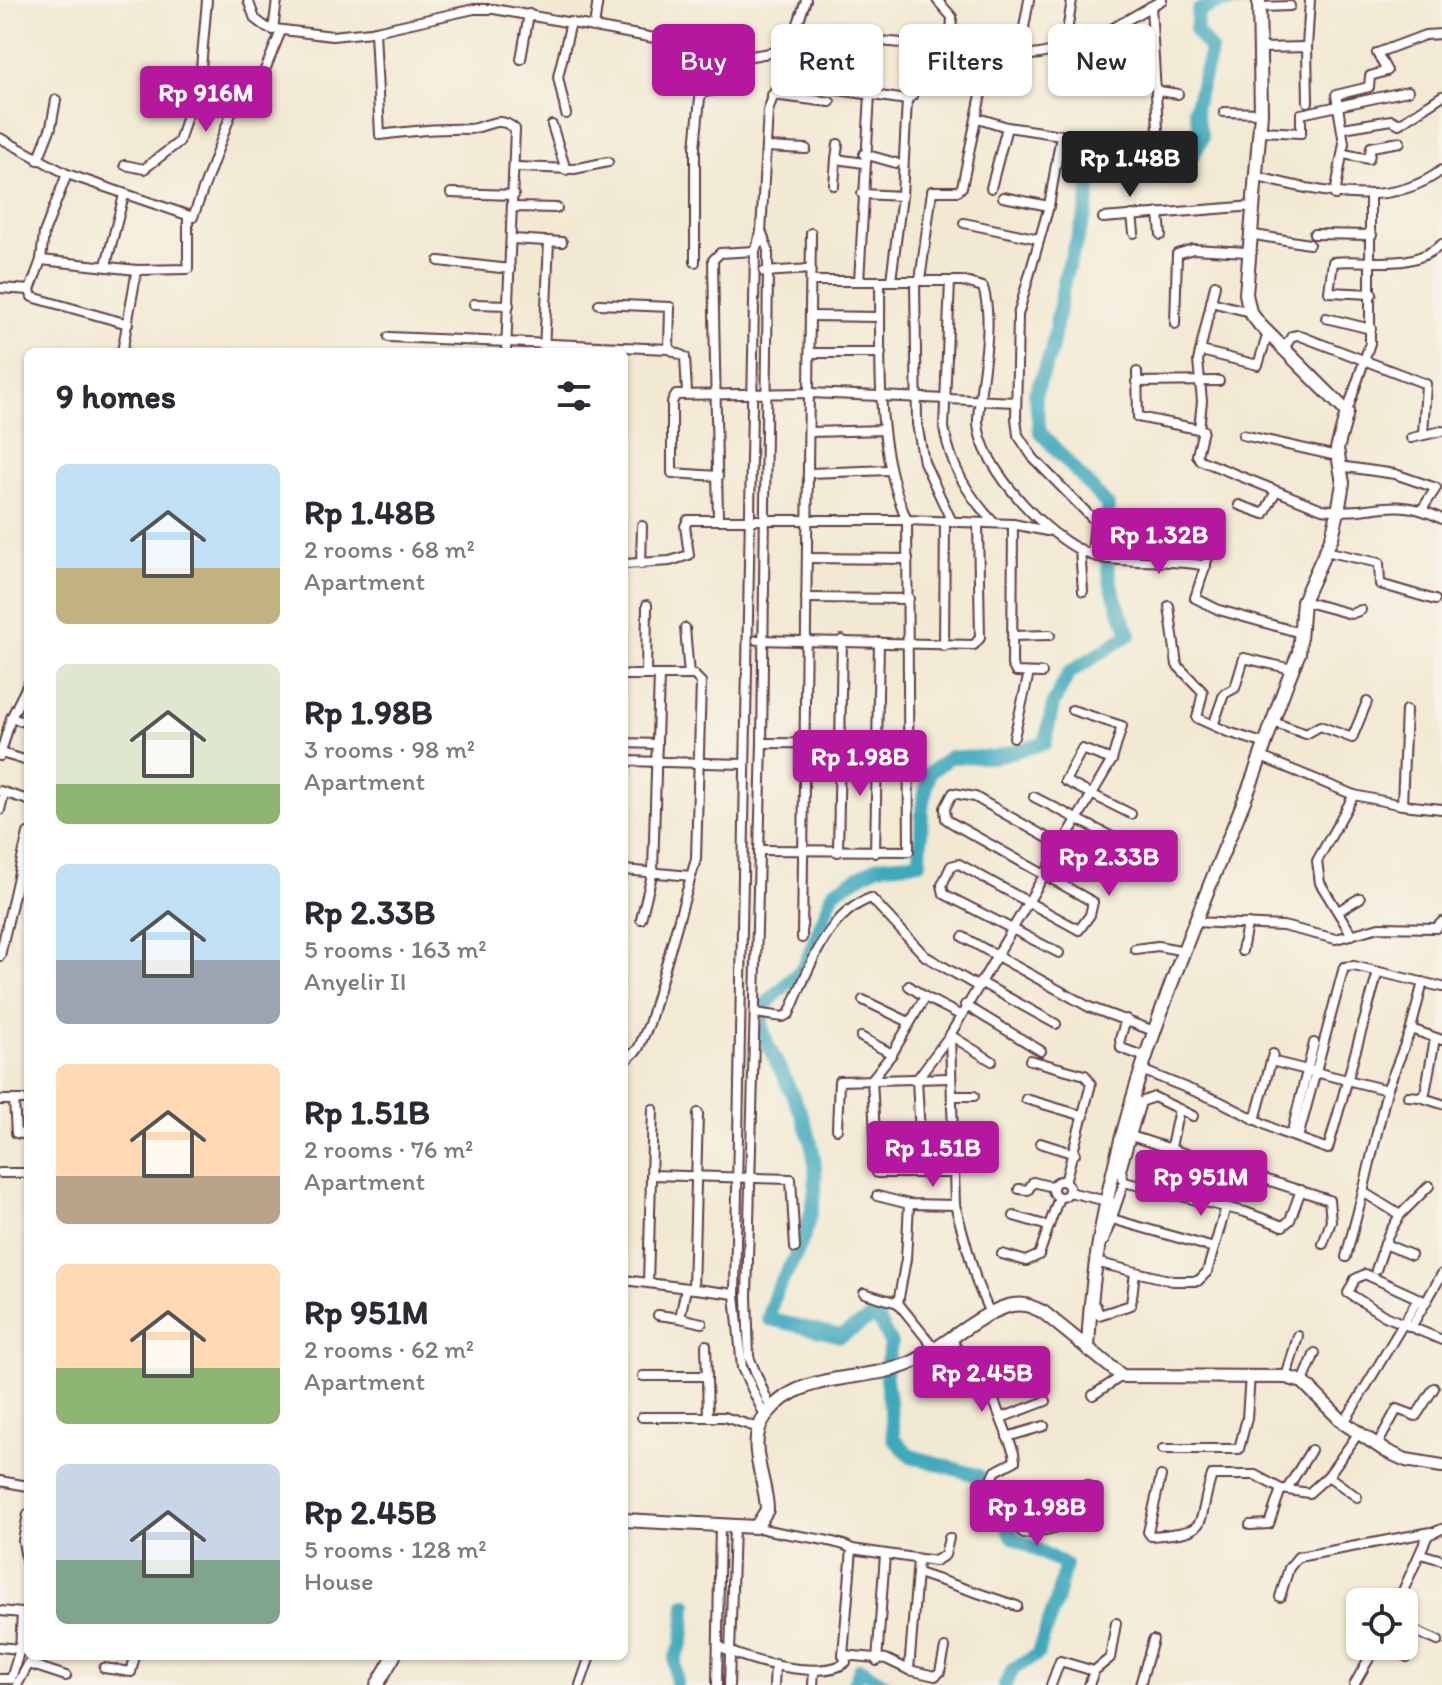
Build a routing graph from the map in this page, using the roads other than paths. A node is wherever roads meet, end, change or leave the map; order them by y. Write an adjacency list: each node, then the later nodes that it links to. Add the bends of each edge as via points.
1 (207, 0): 65 (street, via 201,68 179,142 144,169)
2 (248, 0): 22 (street, via 257,21)
3 (277, 0): 22 (street)
4 (598, 0): 21 (street)
5 (806, 0): 16 (street)
6 (937, 0): 17 (street)
7 (1029, 0): 18 (street)
8 (1072, 0): 19 (street)
9 (1162, 0): 12 (street)
10 (1310, 0): 26 (street)
11 (1259, 3): 13 (street); 27 (street)
12 (1151, 6): 20 (street); 29 (street)
13 (1290, 6)
14 (529, 14): 15 (street); 23 (street, via 474,9); 28 (street)
15 (571, 22): 21 (street); 47 (street, via 558,77)
16 (797, 24)
17 (952, 24)
18 (1025, 24)
19 (1068, 24)
20 (1122, 24)
21 (594, 26): 25 (street)
22 (277, 31): 23 (street, via 332,36); 87 (street, via 265,70 233,108 196,214)
23 (375, 31): 66 (street, via 377,133 508,123 516,133)
24 (1442, 34): 44 (street, via 1377,53 1387,71 1369,77 1368,87 1336,95)
25 (652, 39)
26 (1307, 47): 27 (street); 43 (street)
27 (1259, 48): 46 (street)
28 (521, 59)
29 (1159, 91): 31 (street); 52 (street)
30 (1408, 91): 44 (street)
31 (1178, 94)
32 (701, 96): 107 (street, via 695,147)
33 (772, 96): 57 (street)
34 (780, 96): 42 (street)
35 (870, 96): 60 (street)
36 (877, 96): 41 (street)
37 (912, 96): 41 (street)
38 (982, 96): 48 (street)
39 (1442, 96): 51 (street, via 1399,124 1392,120)
40 (56, 100): 62 (street)
41 (907, 100): 79 (street)
42 (830, 102)
43 (1308, 102)
44 (1336, 105): 51 (street); 53 (street, via 1301,114 1301,133)
45 (1224, 112): 46 (street)
46 (1261, 113): 53 (street)
47 (566, 114)
48 (978, 118): 50 (street); 119 (street, via 961,190 932,191)
49 (552, 125): 67 (street)
50 (1007, 127): 72 (street); 81 (street, via 1060,133)
51 (1343, 128): 59 (street)
52 (1158, 129)
53 (1260, 131): 70 (street)
54 (0, 138): 62 (street)
55 (1400, 142): 59 (street, via 1371,147 1369,159)
56 (838, 144): 61 (street)
57 (766, 147): 58 (street); 90 (street)
58 (806, 149)
59 (1344, 154): 78 (street)
60 (864, 158): 61 (street); 64 (street); 74 (street)
61 (836, 159): 71 (street)
62 (38, 160): 69 (street)
63 (608, 162): 67 (street)
64 (896, 163)
65 (125, 165)
66 (515, 167): 67 (street); 77 (street)
67 (566, 170)
68 (1442, 170): 75 (street, via 1427,182)
69 (67, 174): 76 (street); 105 (street, via 44,233)
70 (1258, 177): 78 (street); 82 (street)
71 (834, 185)
72 (991, 188)
73 (451, 193): 77 (street)
74 (862, 194): 79 (street); 117 (street)
75 (1370, 194): 78 (street); 96 (street)
76 (124, 195): 87 (street); 109 (street)
77 (514, 195): 83 (street)
78 (1335, 195)
79 (902, 196): 115 (street)
80 (1003, 197): 81 (street)
81 (1049, 206): 98 (street)
82 (1254, 206): 85 (street); 93 (street)
83 (513, 207): 84 (street); 97 (street)
84 (557, 208)
85 (1159, 213): 86 (street); 95 (street)
86 (1132, 215): 88 (street); 92 (street)
87 (188, 217): 112 (street, via 188,269)
88 (1103, 218)
89 (964, 223): 98 (street)
90 (761, 232): 103 (street); 114 (street)
91 (811, 233): 111 (street)
92 (1134, 233)
93 (1249, 234): 101 (street); 104 (street)
94 (1314, 234): 96 (street)
95 (1161, 235)
96 (1372, 235): 108 (street)
97 (512, 239): 99 (street); 110 (street)
98 (1039, 239): 160 (street, via 1018,315)
99 (549, 241): 100 (street); 140 (street)
100 (562, 242)
101 (1309, 244)
102 (1442, 244): 108 (street, via 1426,256)
103 (755, 251): 113 (street); 153 (street, via 720,253 713,260)
104 (1247, 252): 129 (street); 134 (street, via 1193,249 1177,254)
105 (41, 260): 109 (street); 123 (street)
106 (439, 261): 110 (street)
107 (695, 262)
108 (1372, 264): 124 (street); 124 (street, via 1333,262 1328,290)
109 (106, 265): 112 (street)
110 (510, 269): 128 (street)
111 (811, 269): 114 (street); 116 (street)
112 (137, 270): 133 (street)
113 (755, 272): 114 (street); 154 (street)
114 (768, 272): 155 (street)
115 (891, 280): 118 (street); 119 (street)
116 (811, 281): 117 (street); 130 (street)
117 (859, 281): 118 (street)
118 (880, 281): 131 (street)
119 (918, 281): 120 (street); 157 (street)
120 (950, 281): 158 (street); 159 (street, via 978,284 984,291)
121 (1215, 285): 125 (street)
122 (0, 288): 123 (street)
123 (30, 290): 133 (street, via 32,297)
124 (1372, 294): 135 (street)
125 (1211, 302): 129 (street); 145 (street)
126 (474, 304): 128 (street)
127 (599, 304): 143 (street, via 670,307)
128 (509, 305): 138 (street)
129 (1250, 312): 136 (street)
130 (811, 316): 131 (street); 146 (street)
131 (880, 317): 147 (street)
132 (1326, 318): 135 (street)
133 (128, 324): 139 (street)
134 (1175, 324)
135 (1371, 329): 148 (street)
136 (1268, 333): 144 (street); 145 (street, via 1258,365)
137 (389, 337): 138 (street)
138 (507, 347): 140 (street)
139 (123, 348)
140 (544, 348): 141 (street)
141 (569, 348)
142 (628, 349): 143 (street)
143 (669, 349): 151 (street, via 685,357)
144 (1283, 350): 148 (street, via 1294,334); 161 (street)
145 (1201, 351): 149 (street)
146 (811, 353): 147 (street); 152 (street)
147 (881, 353): 156 (street)
148 (1366, 359): 161 (street); 167 (street, via 1426,384)
149 (1200, 381): 150 (street); 162 (street); 162 (street, via 1136,377 1138,417)
150 (1219, 381)
151 (687, 393): 153 (street); 172 (street, via 672,399 672,473)
152 (810, 393): 155 (street); 156 (street); 165 (street)
153 (717, 394): 154 (street); 172 (street)
154 (754, 394): 155 (street); 177 (street)
155 (766, 394): 178 (street)
156 (881, 395): 157 (street); 163 (street)
157 (916, 397): 158 (street); 183 (street, via 924,462)
158 (946, 400): 159 (street); 184 (street, via 944,428 952,465)
159 (982, 402): 160 (street); 189 (street, via 979,431 986,454)
160 (1016, 402): 192 (street, via 1022,442 1095,521)
161 (1347, 412): 169 (street)
162 (1199, 429): 173 (street, via 1204,432 1200,460)
163 (884, 430): 165 (street); 170 (street)
164 (1442, 431): 167 (street)
165 (811, 432): 171 (street)
166 (1243, 435): 169 (street)
167 (1423, 435): 168 (street)
168 (1411, 438)
169 (1338, 461): 175 (street, via 1436,488); 176 (street, via 1343,483)
170 (889, 470): 171 (street); 182 (street)
171 (810, 473): 179 (street)
172 (718, 476): 180 (street)
173 (1276, 491): 174 (street, via 1263,515); 176 (street)
174 (1239, 505)
175 (1423, 508): 176 (street, via 1405,504); 181 (street)
176 (1338, 512): 191 (street)
177 (750, 518): 178 (street); 180 (street); 213 (street)
178 (763, 518): 179 (street); 211 (street)
179 (807, 518): 182 (street); 193 (street)
180 (718, 519): 196 (street, via 686,522 685,557)
181 (1442, 519)
182 (907, 520): 183 (street); 194 (street)
183 (948, 522): 185 (street); 216 (street)
184 (994, 523): 185 (street); 186 (street)
185 (978, 524): 216 (street, via 980,638 974,645)
186 (1013, 524): 189 (street); 209 (street)
187 (642, 526): 196 (street)
188 (1218, 526): 197 (street)
189 (1048, 531): 190 (street)
190 (1080, 549): 192 (street); 198 (street)
191 (1325, 551): 201 (street, via 1379,563 1380,584); 202 (street)
192 (1096, 557): 197 (street)
193 (807, 558): 194 (street); 199 (street)
194 (908, 559): 200 (street)
195 (628, 564): 196 (street)
196 (641, 564)
197 (1206, 566): 207 (street, via 1195,598)
198 (1083, 591)
199 (806, 598): 200 (street); 210 (street)
200 (909, 599): 215 (street)
201 (1435, 600)
202 (1303, 601): 205 (street, via 1351,614); 207 (street)
203 (647, 605): 221 (street)
204 (1169, 606): 231 (street, via 1177,665 1203,692 1197,718)
205 (1361, 610)
206 (685, 628): 223 (street)
207 (1301, 633): 217 (street)
208 (1050, 635): 209 (street)
209 (1013, 636): 218 (street, via 1013,668)
210 (806, 639): 211 (street); 212 (street); 233 (street)
211 (760, 640): 213 (street); 236 (street)
212 (842, 640): 214 (street); 234 (street)
213 (748, 641): 248 (street)
214 (879, 642): 215 (street); 237 (street)
215 (911, 644): 216 (street); 239 (street)
216 (944, 646)
217 (1292, 669): 230 (street); 231 (street, via 1244,658 1235,688 1224,694)
218 (1029, 673): 219 (street); 232 (street)
219 (1042, 673)
220 (628, 675): 221 (street)
221 (646, 675): 222 (street)
222 (659, 675): 223 (street); 238 (street)
223 (689, 675): 247 (street, via 700,680)
224 (24, 692): 228 (street)
225 (1367, 702): 230 (street, via 1352,738 1320,726 1306,734)
226 (1072, 710): 244 (street, via 1122,726)
227 (1406, 710): 254 (street)
228 (11, 718): 229 (street); 241 (street)
229 (24, 722)
230 (1273, 722): 240 (street)
231 (1214, 723): 240 (street)
232 (1014, 737)
233 (802, 741): 234 (street); 236 (street); 265 (street)
234 (839, 742): 237 (street); 266 (street)
235 (628, 743): 238 (street)
236 (762, 743): 259 (street)
237 (877, 743): 239 (street); 267 (street)
238 (657, 744): 246 (street)
239 (911, 744): 267 (street, via 909,851)
240 (1266, 744): 242 (street)
241 (0, 754): 243 (street)
242 (1261, 757): 250 (street); 279 (street)
243 (24, 760)
244 (1112, 760): 249 (street); 249 (street, via 1079,748 1065,781)
245 (628, 761): 246 (street)
246 (657, 762): 247 (street); 270 (street)
247 (697, 763): 248 (street); 272 (street, via 697,850)
248 (745, 764): 260 (street)
249 (1090, 794): 257 (street); 258 (street)
250 (1354, 795): 254 (street); 277 (street, via 1317,861 1318,878)
251 (2, 796): 253 (street); 256 (street)
252 (1034, 797): 258 (street)
253 (24, 799)
254 (1402, 805): 255 (street)
255 (1442, 809)
256 (0, 810)
257 (1131, 814)
258 (1077, 820): 261 (street); 262 (street)
259 (758, 821): 260 (street); 263 (street)
260 (744, 822): 275 (street)
261 (1062, 844): 268 (street); 271 (street); 271 (street, via 960,791 953,793 946,819)
262 (1128, 845)
263 (759, 850): 265 (street); 276 (street)
264 (24, 851): 290 (street)
265 (802, 851): 266 (street); 285 (street)
266 (838, 852): 267 (street)
267 (875, 853)
268 (1099, 867)
269 (628, 870): 270 (street)
270 (653, 871): 272 (street); 278 (street)
271 (1043, 875): 274 (street); 274 (street, via 1093,902 1090,915 1079,930)
272 (691, 876): 314 (street, via 646,1030)
273 (1360, 898): 277 (street)
274 (1028, 899): 282 (street); 282 (street, via 959,864 951,866 944,880 944,894)
275 (743, 903): 276 (street); 299 (street)
276 (758, 904): 301 (street)
277 (1340, 910): 283 (street)
278 (641, 919)
279 (1195, 922): 281 (street); 287 (street)
280 (1442, 922): 283 (street, via 1436,928 1379,927)
281 (1247, 924): 283 (street, via 1283,926 1336,939); 288 (street)
282 (1014, 927): 289 (street); 291 (street)
283 (1352, 935)
284 (963, 937): 291 (street)
285 (802, 938)
286 (1135, 949): 287 (street)
287 (1185, 951): 307 (street)
288 (1242, 951)
289 (1059, 953)
290 (0, 956)
291 (996, 956): 294 (street); 303 (street, via 1089,1007)
292 (1378, 972): 293 (street); 318 (street, via 1348,965 1342,970); 322 (street)
293 (1423, 982): 296 (street); 306 (street)
294 (978, 984): 300 (street); 301 (street, via 925,956 871,898 848,912 820,945 789,1014); 305 (street)
295 (909, 986): 297 (street)
296 (1442, 987)
297 (925, 997): 302 (street); 304 (street)
298 (863, 1000): 304 (street)
299 (741, 1004): 301 (street); 353 (street)
300 (965, 1005): 302 (street); 312 (street)
301 (759, 1011): 354 (street)
302 (960, 1015): 308 (street)
303 (1126, 1019): 307 (street); 317 (street, via 1121,1048)
304 (909, 1022): 313 (street)
305 (1056, 1024)
306 (1411, 1029): 310 (street); 323 (street)
307 (1154, 1031): 317 (street)
308 (950, 1035): 316 (street); 319 (street); 321 (street)
309 (861, 1037): 313 (street)
310 (1438, 1040): 327 (street)
311 (1314, 1043): 318 (street)
312 (1041, 1051)
313 (892, 1054): 320 (street)
314 (628, 1058)
315 (1030, 1060): 336 (street, via 1089,1078)
316 (992, 1061)
317 (1146, 1064): 338 (street); 365 (street)
318 (1312, 1071): 322 (street); 338 (street, via 1272,1057); 342 (street)
319 (950, 1078): 321 (street); 324 (street)
320 (872, 1079): 321 (street); 339 (street, via 837,1082); 349 (street, via 877,1173)
321 (917, 1079): 349 (street)
322 (1350, 1080): 323 (street); 342 (street, via 1330,1148)
323 (1387, 1090): 362 (street)
324 (952, 1096): 325 (street); 350 (street)
325 (974, 1096)
326 (1408, 1096): 327 (street)
327 (1420, 1097): 332 (street)
328 (1026, 1099): 336 (street)
329 (0, 1100): 330 (street)
330 (14, 1100): 331 (street); 340 (street, via 16,1133)
331 (24, 1100)
332 (1442, 1104)
333 (653, 1109): 351 (street)
334 (1179, 1109): 337 (street); 341 (street, via 1144,1098); 344 (street)
335 (698, 1113): 352 (street)
336 (1084, 1116): 345 (street)
337 (1193, 1116)
338 (1255, 1120): 342 (street)
339 (837, 1129)
340 (24, 1134)
341 (1131, 1136): 344 (street); 356 (street, via 1121,1170)
342 (1294, 1137)
343 (1040, 1143): 345 (street)
344 (1171, 1147): 346 (street)
345 (1075, 1154): 355 (street)
346 (1214, 1162): 360 (street); 366 (street)
347 (0, 1173): 348 (street)
348 (24, 1173)
349 (922, 1173): 350 (street)
350 (952, 1173): 368 (street)
351 (651, 1175): 352 (street); 386 (street)
352 (696, 1176): 353 (street); 387 (street)
353 (737, 1176): 354 (street); 389 (street)
354 (751, 1176): 376 (street, via 793,1181); 417 (street, via 749,1357)
355 (1065, 1182): 358 (street); 361 (street)
356 (1124, 1182): 365 (street); 366 (street)
357 (1429, 1186): 370 (street)
358 (1053, 1187): 359 (street, via 1033,1182 1028,1190); 364 (street)
359 (1019, 1189)
360 (1301, 1190): 369 (street, via 1283,1226); 374 (street, via 1331,1202)
361 (1069, 1192): 364 (street); 365 (street)
362 (1363, 1192): 370 (street); 380 (street)
363 (877, 1196): 367 (street)
364 (1059, 1197): 373 (street)
365 (1111, 1202): 372 (street); 402 (street, via 1092,1273)
366 (1204, 1202): 369 (street)
367 (909, 1204): 368 (street); 391 (street)
368 (955, 1205): 392 (street)
369 (1226, 1207): 377 (street)
370 (1400, 1215): 375 (street)
371 (1014, 1216): 373 (street)
372 (1112, 1219): 377 (street); 381 (street)
373 (1048, 1226): 378 (street, via 1033,1259)
374 (1323, 1244)
375 (1385, 1244): 379 (street); 382 (street)
376 (795, 1248)
377 (1214, 1248): 383 (street, via 1207,1272 1198,1281)
378 (1002, 1254)
379 (1411, 1255)
380 (1346, 1257)
381 (1099, 1263): 383 (street); 383 (street, via 1099,1315 1131,1305)
382 (1376, 1270)
383 (1135, 1272)
384 (1442, 1274): 390 (street)
385 (628, 1280): 386 (street)
386 (648, 1283): 387 (street)
387 (690, 1288): 389 (street); 394 (street)
388 (864, 1293): 391 (street)
389 (735, 1294): 417 (street, via 742,1368)
390 (1422, 1301): 396 (street); 396 (street, via 1365,1274 1350,1287 1350,1297)
391 (898, 1303): 401 (street)
392 (990, 1314): 398 (street); 402 (street, via 1014,1305 1031,1306)
393 (658, 1315): 394 (street)
394 (680, 1318): 395 (street)
395 (702, 1323)
396 (1408, 1326): 399 (street); 419 (street)
397 (1298, 1336): 409 (street)
398 (952, 1338): 401 (street); 411 (street, via 967,1372 982,1371)
399 (1442, 1340)
400 (706, 1345): 407 (street)
401 (935, 1349): 417 (street, via 910,1363 807,1387)
402 (1088, 1349): 408 (street)
403 (1315, 1353): 410 (street)
404 (1028, 1374): 411 (street)
405 (1250, 1375): 408 (street); 409 (street); 424 (street, via 1239,1449)
406 (643, 1376): 407 (street)
407 (707, 1376): 415 (street)
408 (1122, 1376): 413 (street)
409 (1286, 1377): 410 (street)
410 (1303, 1382): 419 (street)
411 (990, 1388): 418 (street)
412 (1434, 1388): 423 (street, via 1416,1416 1397,1409)
413 (1093, 1395)
414 (1046, 1401): 418 (street)
415 (708, 1415): 416 (street); 417 (street)
416 (642, 1417)
417 (765, 1418): 441 (street, via 757,1456 767,1510)
418 (1001, 1418): 422 (street)
419 (1344, 1423): 421 (street)
420 (1044, 1426): 422 (street)
421 (1358, 1434): 423 (street); 428 (street)
422 (1007, 1437): 436 (street, via 1015,1461 993,1477)
423 (1377, 1445): 426 (street, via 1406,1460)
424 (1163, 1449)
425 (1311, 1450): 432 (street)
426 (1442, 1466)
427 (1161, 1476): 432 (street, via 1148,1528 1151,1536 1195,1531 1212,1475 1255,1475)
428 (1328, 1476): 433 (street); 434 (street)
429 (0, 1481): 430 (street)
430 (24, 1485)
431 (1087, 1485): 436 (street)
432 (1284, 1489): 433 (street); 439 (street, via 1269,1524)
433 (1309, 1493): 435 (street)
434 (1357, 1497)
435 (1310, 1504)
436 (1003, 1505): 440 (street, via 1022,1534)
437 (628, 1523): 438 (street)
438 (727, 1524): 441 (street); 459 (street); 463 (street)
439 (1250, 1525)
440 (1065, 1526)
441 (756, 1527): 445 (street, via 787,1537 845,1543)
442 (1442, 1529): 443 (street)
443 (1431, 1532): 446 (street); 452 (street, via 1298,1557)
444 (949, 1538): 448 (street, via 941,1561)
445 (852, 1549): 447 (street); 464 (street)
446 (1421, 1554): 449 (street); 451 (street)
447 (885, 1555): 448 (street); 470 (street)
448 (918, 1560): 450 (street)
449 (1442, 1560)
450 (918, 1573): 453 (street); 473 (street)
451 (1405, 1588)
452 (1280, 1597)
453 (1017, 1606)
454 (0, 1611): 462 (street, via 22,1613)
455 (1116, 1623): 475 (street, via 1110,1658)
456 (1418, 1632): 458 (street)
457 (1153, 1640): 487 (street)
458 (1438, 1641)
459 (718, 1645): 463 (street); 481 (street)
460 (0, 1647): 462 (street)
461 (945, 1648): 473 (street, via 938,1674)
462 (24, 1650): 477 (street, via 11,1679)
463 (730, 1654): 471 (street); 482 (street)
464 (843, 1655): 470 (street); 474 (street, via 846,1662 835,1670)
465 (31, 1660): 476 (street); 480 (street)
466 (134, 1660): 472 (street, via 131,1672)
467 (392, 1660): 478 (street)
468 (589, 1660): 479 (street)
469 (1368, 1660): 488 (street)
470 (877, 1661): 473 (street, via 886,1659)
471 (775, 1664): 474 (street); 483 (street)
472 (104, 1668)
473 (909, 1670)
474 (814, 1671): 484 (street)
475 (1094, 1671): 485 (street, via 1060,1661); 486 (street)
476 (66, 1676)
477 (0, 1679)
478 (379, 1684)
479 (583, 1684)
480 (17, 1685)
481 (717, 1685)
482 (729, 1685)
483 (774, 1685)
484 (813, 1685)
485 (1051, 1685)
486 (1089, 1685)
487 (1140, 1685)
488 (1354, 1685)

